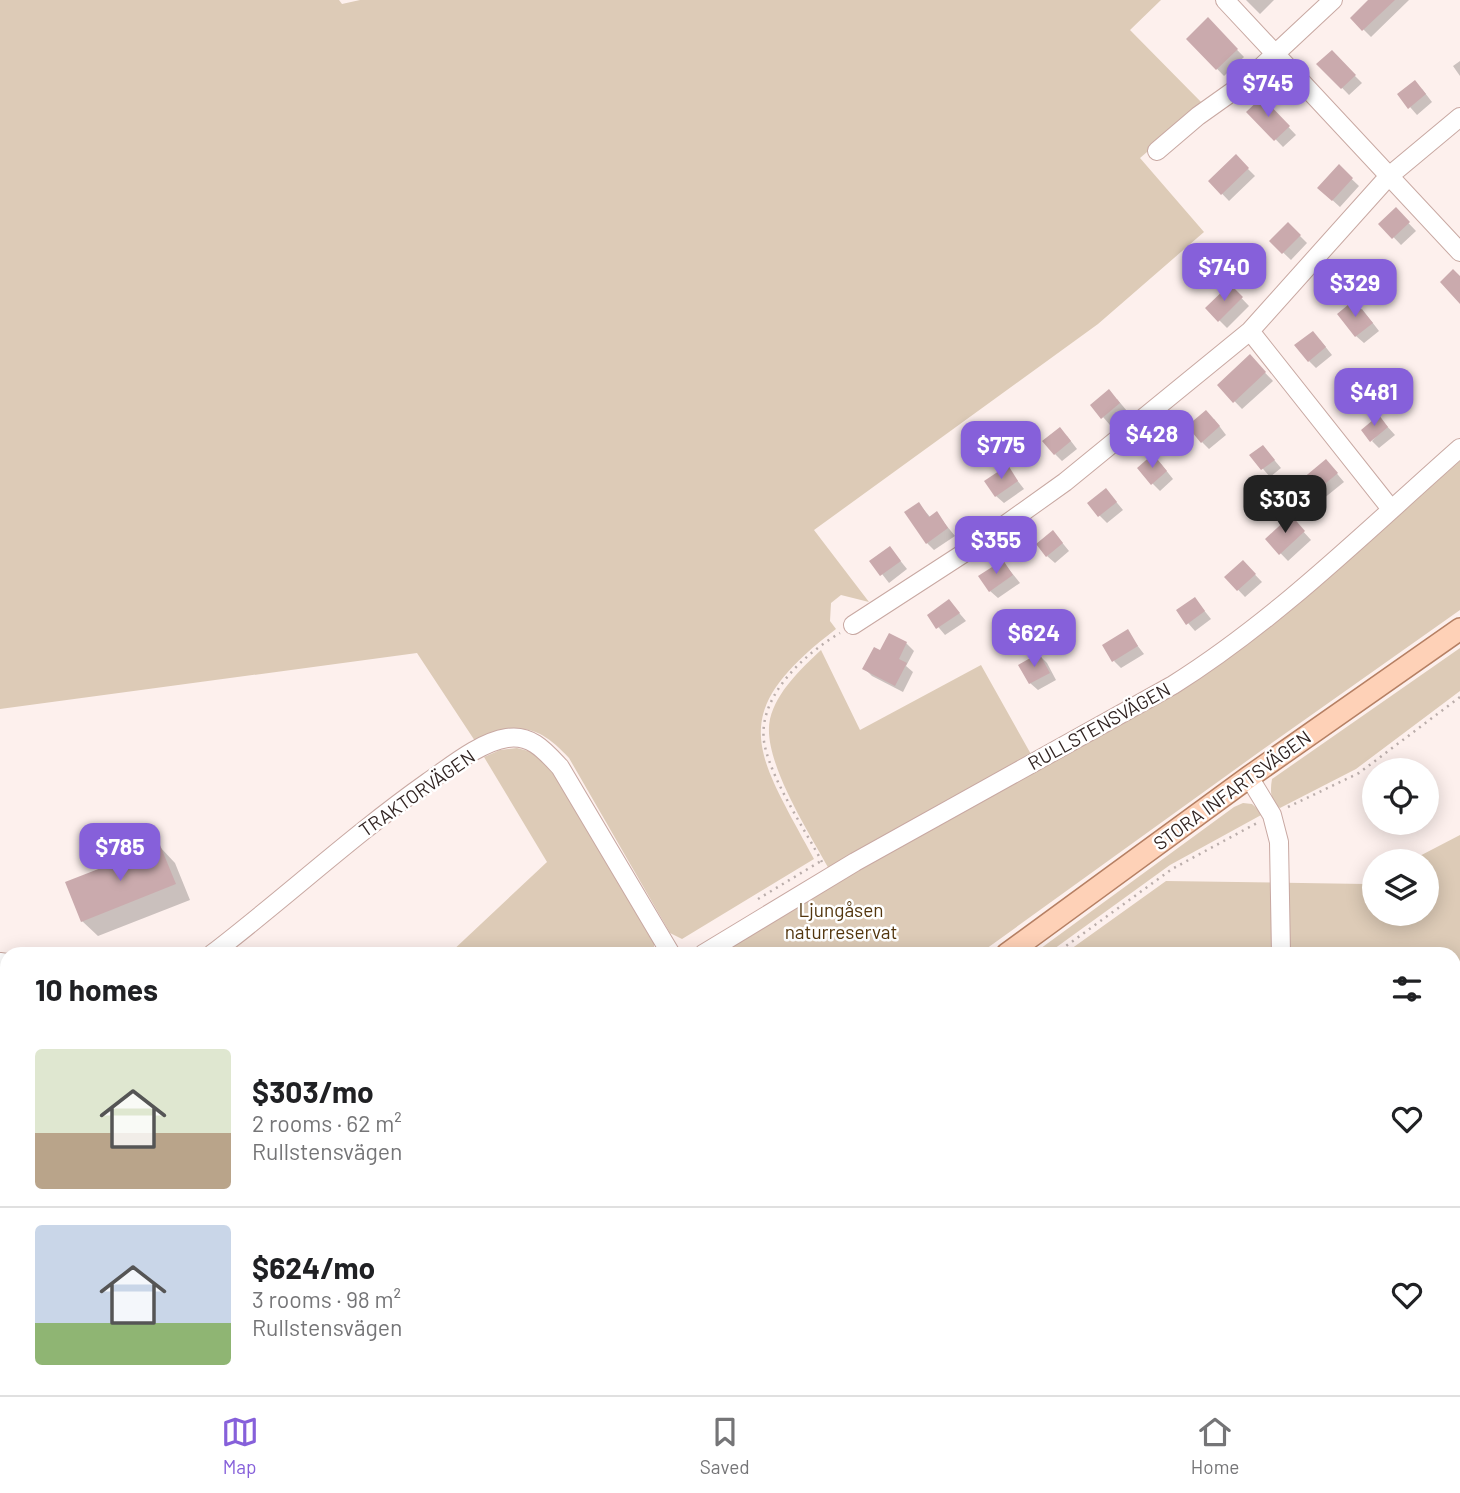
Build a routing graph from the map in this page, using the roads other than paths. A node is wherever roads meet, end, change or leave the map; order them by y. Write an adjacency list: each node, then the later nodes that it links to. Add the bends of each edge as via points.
1 (1224, 0): 3 (street)
2 (1333, 0): 3 (street)
3 (1276, 54): 5 (street); 6 (street)
4 (1460, 117): 6 (street)
5 (1157, 151)
6 (1388, 177): 7 (street); 8 (street)
7 (1460, 252)
8 (1250, 331): 10 (street); 11 (street, via 1065,482)
9 (1460, 448): 10 (street, RULLSTENSVÄGEN)
10 (1391, 509): 16 (street, RULLSTENSVÄGEN, via 1254,630 1209,662)
11 (853, 625)
12 (1460, 629): 13 (main road, STORA INFARTSVÄGEN)
13 (1249, 777): 17 (main road, STORA INFARTSVÄGEN); 18 (street, via 1272,815 1279,842)
14 (221, 947): 15 (street, TRAKTORVÄGEN, via 387,811 468,754 507,738 529,740 560,766)
15 (667, 947)
16 (715, 947)
17 (1017, 947)
18 (1281, 947)

